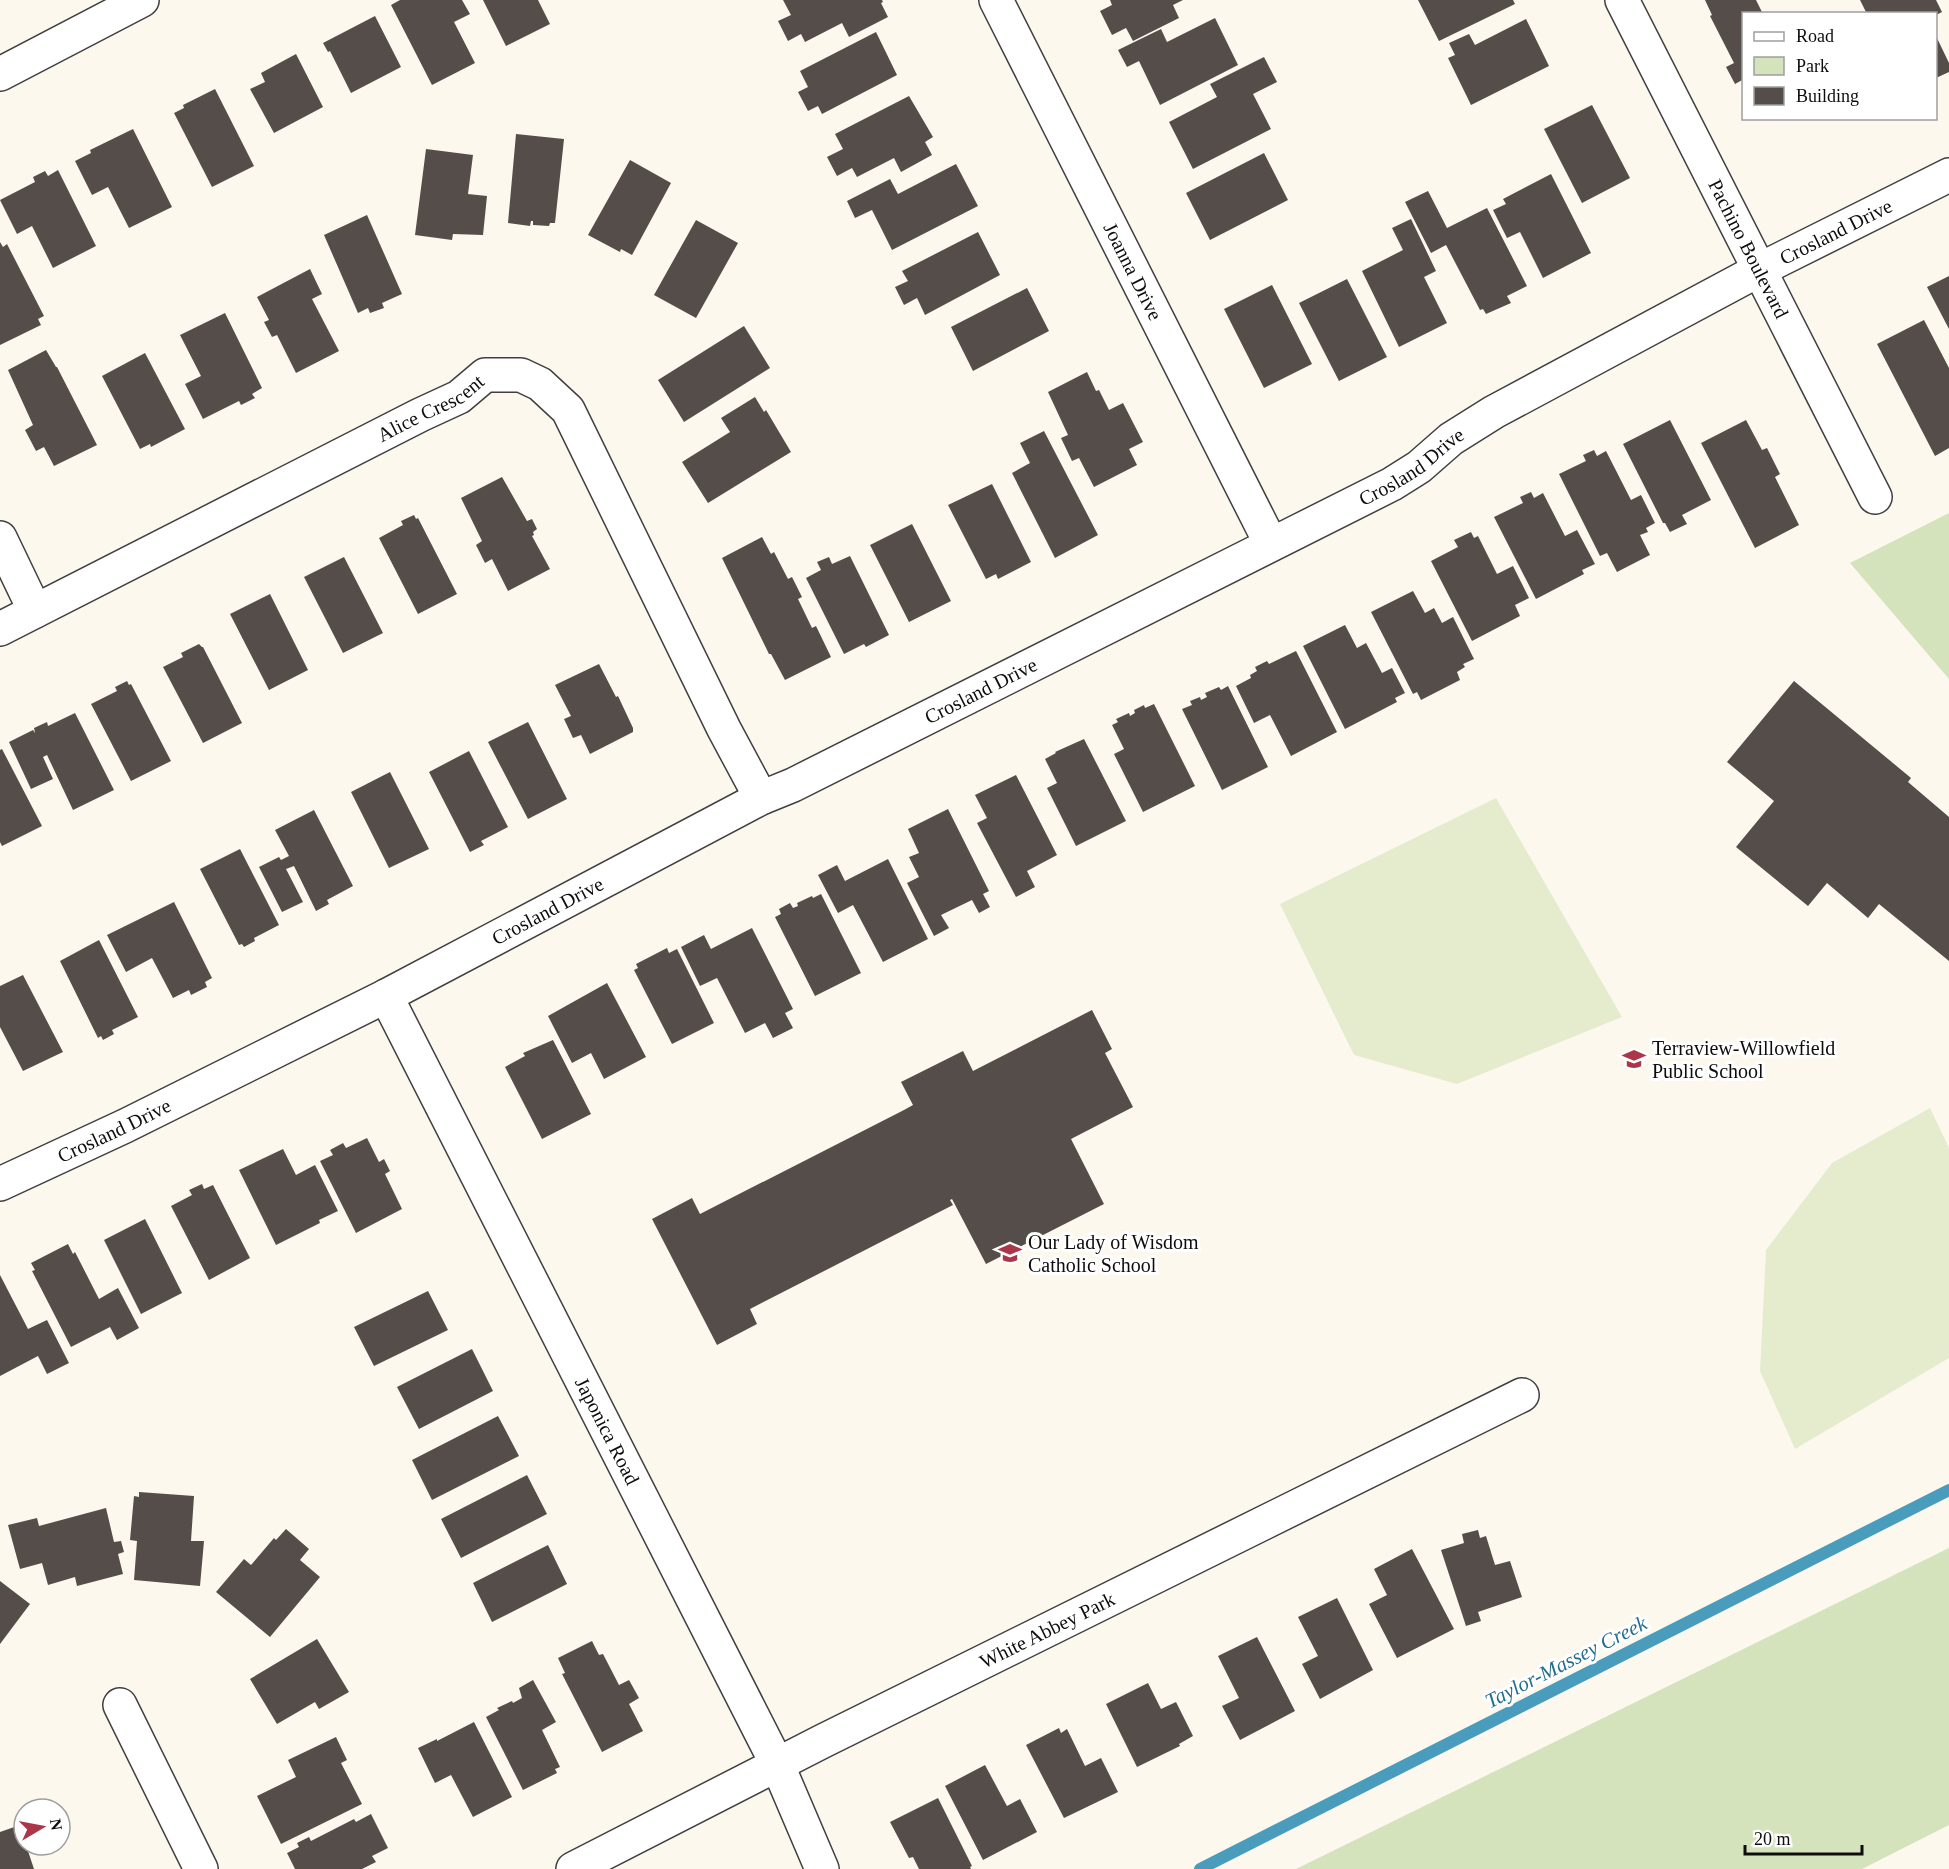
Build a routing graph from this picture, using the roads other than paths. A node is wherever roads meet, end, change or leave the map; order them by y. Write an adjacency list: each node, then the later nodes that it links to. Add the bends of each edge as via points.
1 (142, 0): 4 (street)
2 (996, 0): 9 (street, Joanna Drive)
3 (1622, 0): 6 (street, Pachino Boulevard)
4 (0, 74)
5 (1949, 175): 6 (street, Crosland Drive)
6 (1759, 270): 7 (street, Pachino Boulevard); 9 (street, Crosland Drive, via 1494,411 1451,439 1419,467)
7 (1875, 497)
8 (0, 538): 10 (street)
9 (1271, 544): 12 (street, Crosland Drive, via 802,781)
10 (35, 611): 11 (street, Alice Crescent); 12 (street, Alice Crescent, via 459,397 485,375 521,375 540,384 568,410)
11 (0, 629)
12 (761, 798): 13 (street, Crosland Drive)
13 (386, 996): 14 (street, Crosland Drive); 17 (street, Japonica Road)
14 (0, 1184)
15 (1522, 1395): 17 (street, White Abbey Park)
16 (120, 1705): 18 (street)
17 (778, 1766): 19 (street, White Abbey Park); 20 (street, Japonica Road)
18 (201, 1869)
19 (573, 1869)
20 (822, 1869)

